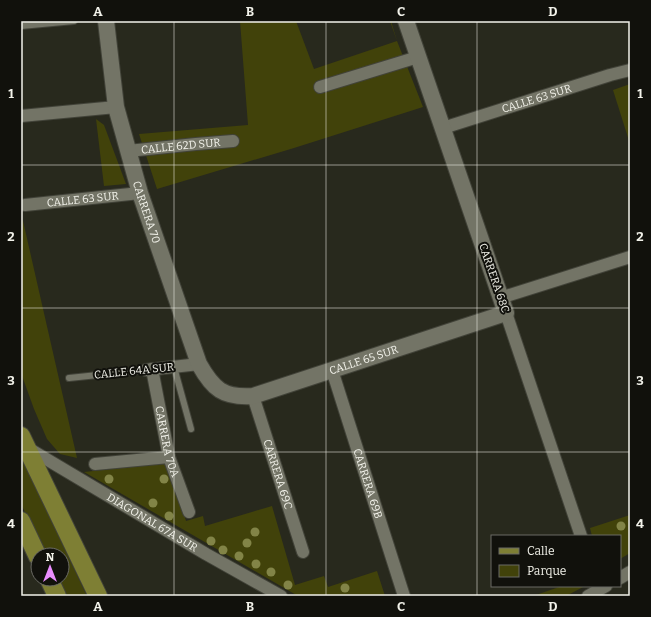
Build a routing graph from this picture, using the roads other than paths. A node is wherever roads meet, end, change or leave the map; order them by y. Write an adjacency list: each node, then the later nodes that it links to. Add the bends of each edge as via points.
1 (74, 21): 4 (lane)
2 (106, 21): 8 (street, CARRERA 70)
3 (406, 21): 5 (street, CARRERA 68C)
4 (21, 26)
5 (418, 57): 7 (street); 10 (street, CARRERA 68C)
6 (630, 70): 10 (street, CALLE 63 SUR)
7 (320, 87)
8 (116, 107): 9 (street); 12 (street, CARRERA 70)
9 (21, 116)
10 (443, 128): 16 (street, CARRERA 68C)
11 (233, 141): 12 (street, CALLE 62D SUR)
12 (128, 151): 13 (street, CARRERA 70)
13 (140, 193): 14 (street, CALLE 63 SUR); 18 (street, CARRERA 70)
14 (25, 205)
15 (630, 257): 16 (street)
16 (500, 298): 17 (street, CARRERA 68C)
17 (506, 313): 21 (street, CALLE 65 SUR); 31 (street, CARRERA 68C)
18 (199, 364): 19 (street, CALLE 64A SUR); 23 (street, CARRERA 70, via 207,378)
19 (174, 366): 20 (street, CALLE 64A SUR); 25 (lane)
20 (149, 369): 22 (lane, CALLE 64A SUR); 27 (street, CARRERA 70A)
21 (332, 370): 24 (street, CALLE 65 SUR); 39 (street, CARRERA 69B)
22 (69, 378)
23 (221, 392): 24 (street, CALLE 65 SUR, via 241,397)
24 (253, 396): 33 (street, CARRERA 69C)
25 (191, 429)
26 (23, 441): 37 (main road); 38 (street, DIAGONAL 67A SUR, via 206,554)
27 (169, 457): 28 (street); 29 (street, CARRERA 70A)
28 (95, 464)
29 (189, 512)
30 (21, 521): 32 (main road)
31 (581, 535)
32 (33, 547)
33 (303, 552)
34 (630, 572): 35 (street)
35 (621, 577)
36 (604, 587): 40 (street)
37 (98, 596)
38 (281, 596)
39 (404, 596)
40 (588, 596)

